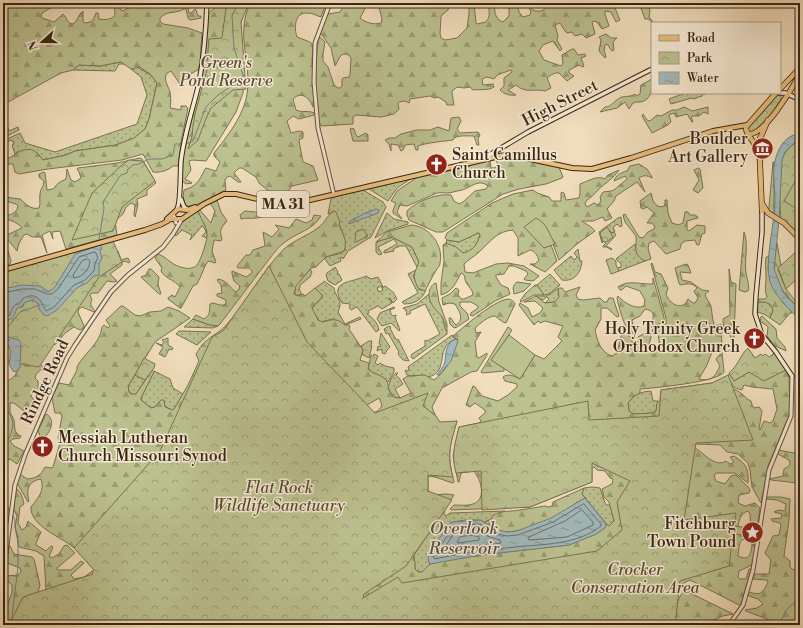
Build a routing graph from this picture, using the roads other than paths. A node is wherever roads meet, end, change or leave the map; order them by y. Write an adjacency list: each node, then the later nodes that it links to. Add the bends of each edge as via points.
1 (207, 3): 19 (main road, via 203,61 183,147)
2 (330, 3): 20 (street, via 315,47 314,82 318,128)
3 (800, 69): 5 (highway)
4 (651, 70): 18 (main road, High Street)
5 (798, 75): 6 (highway); 10 (highway)
6 (781, 88)
7 (781, 93): 10 (main road)
8 (777, 94): 14 (highway)
9 (781, 94): 12 (highway)
10 (788, 94): 11 (main road); 12 (highway)
11 (800, 100)
12 (780, 105): 13 (highway)
13 (768, 120): 16 (highway, via 756,133); 17 (highway, via 759,138)
14 (747, 125): 15 (main road); 16 (highway)
15 (734, 127): 16 (main road, MA 31); 18 (main road, MA 31, via 592,168 569,168 512,155)
16 (746, 133): 17 (highway)
17 (759, 151): 22 (highway, via 761,202)
18 (480, 160): 20 (main road, MA 31)
19 (180, 190): 23 (main road); 23 (main road, via 184,208)
20 (334, 195): 21 (main road, MA 31, via 289,204 228,194)
21 (204, 204): 23 (main road); 23 (main road, MA 31)
22 (765, 213): 26 (highway, via 781,220); 28 (main road, via 756,315 762,335)
23 (179, 215): 24 (main road, MA 31); 24 (main road); 25 (street, Rindge Road); 25 (street, Rindge Road)
24 (160, 223): 27 (main road, MA 31, via 144,230)
25 (174, 232): 29 (street, Rindge Road, via 160,250 119,283 67,358 15,485)
26 (800, 240)
27 (3, 270)
28 (792, 376): 30 (street, via 791,416 769,470 753,570 744,605)
29 (3, 575)
30 (729, 625)

